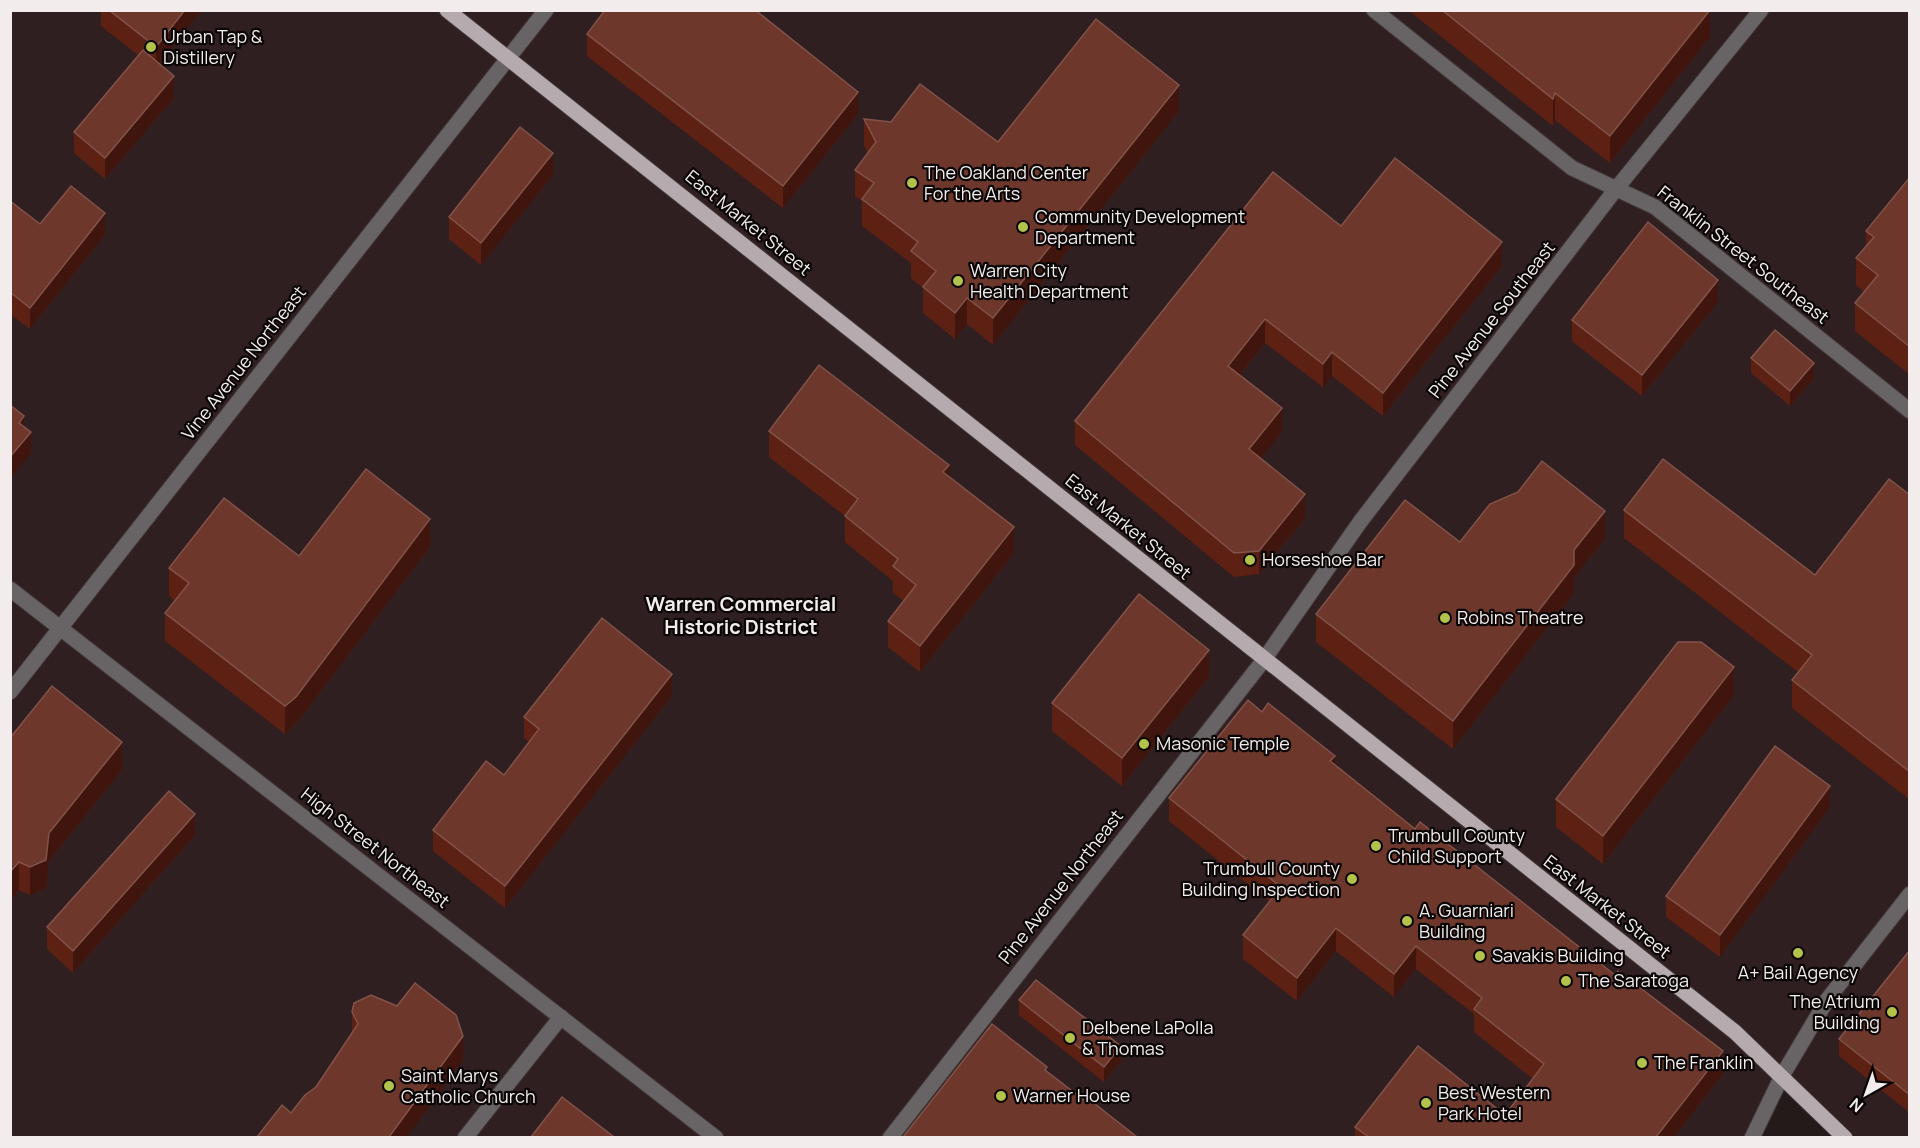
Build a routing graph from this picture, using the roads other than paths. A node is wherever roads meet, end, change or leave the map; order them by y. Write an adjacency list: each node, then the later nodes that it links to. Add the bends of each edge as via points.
1 (447, 10): 5 (main road, East Market Street)
2 (546, 10): 5 (street, Vine Avenue Northeast)
3 (1374, 10): 6 (street, Franklin Street Southeast, via 1572,168)
4 (1761, 10): 6 (street, Pine Avenue Southeast)
5 (508, 59): 9 (street, Vine Avenue Northeast); 10 (main road, East Market Street)
6 (1616, 189): 7 (street, Franklin Street Southeast, via 1655,207); 10 (street, Pine Avenue Southeast, via 1360,522)
7 (1910, 411)
8 (10, 589): 9 (street, High Street Northeast)
9 (61, 628): 11 (street, Vine Avenue Northeast); 13 (street, High Street Northeast)
10 (1263, 661): 14 (main road, East Market Street, via 1735,1032); 17 (street, Pine Avenue Northeast)
11 (10, 692)
12 (1910, 894): 14 (street, via 1827,1000)
13 (561, 1017): 15 (street); 16 (street, High Street Northeast)
14 (1782, 1076): 18 (street); 19 (main road, East Market Street)
15 (465, 1137)
16 (716, 1137)
17 (890, 1137)
18 (1752, 1137)
19 (1845, 1137)

